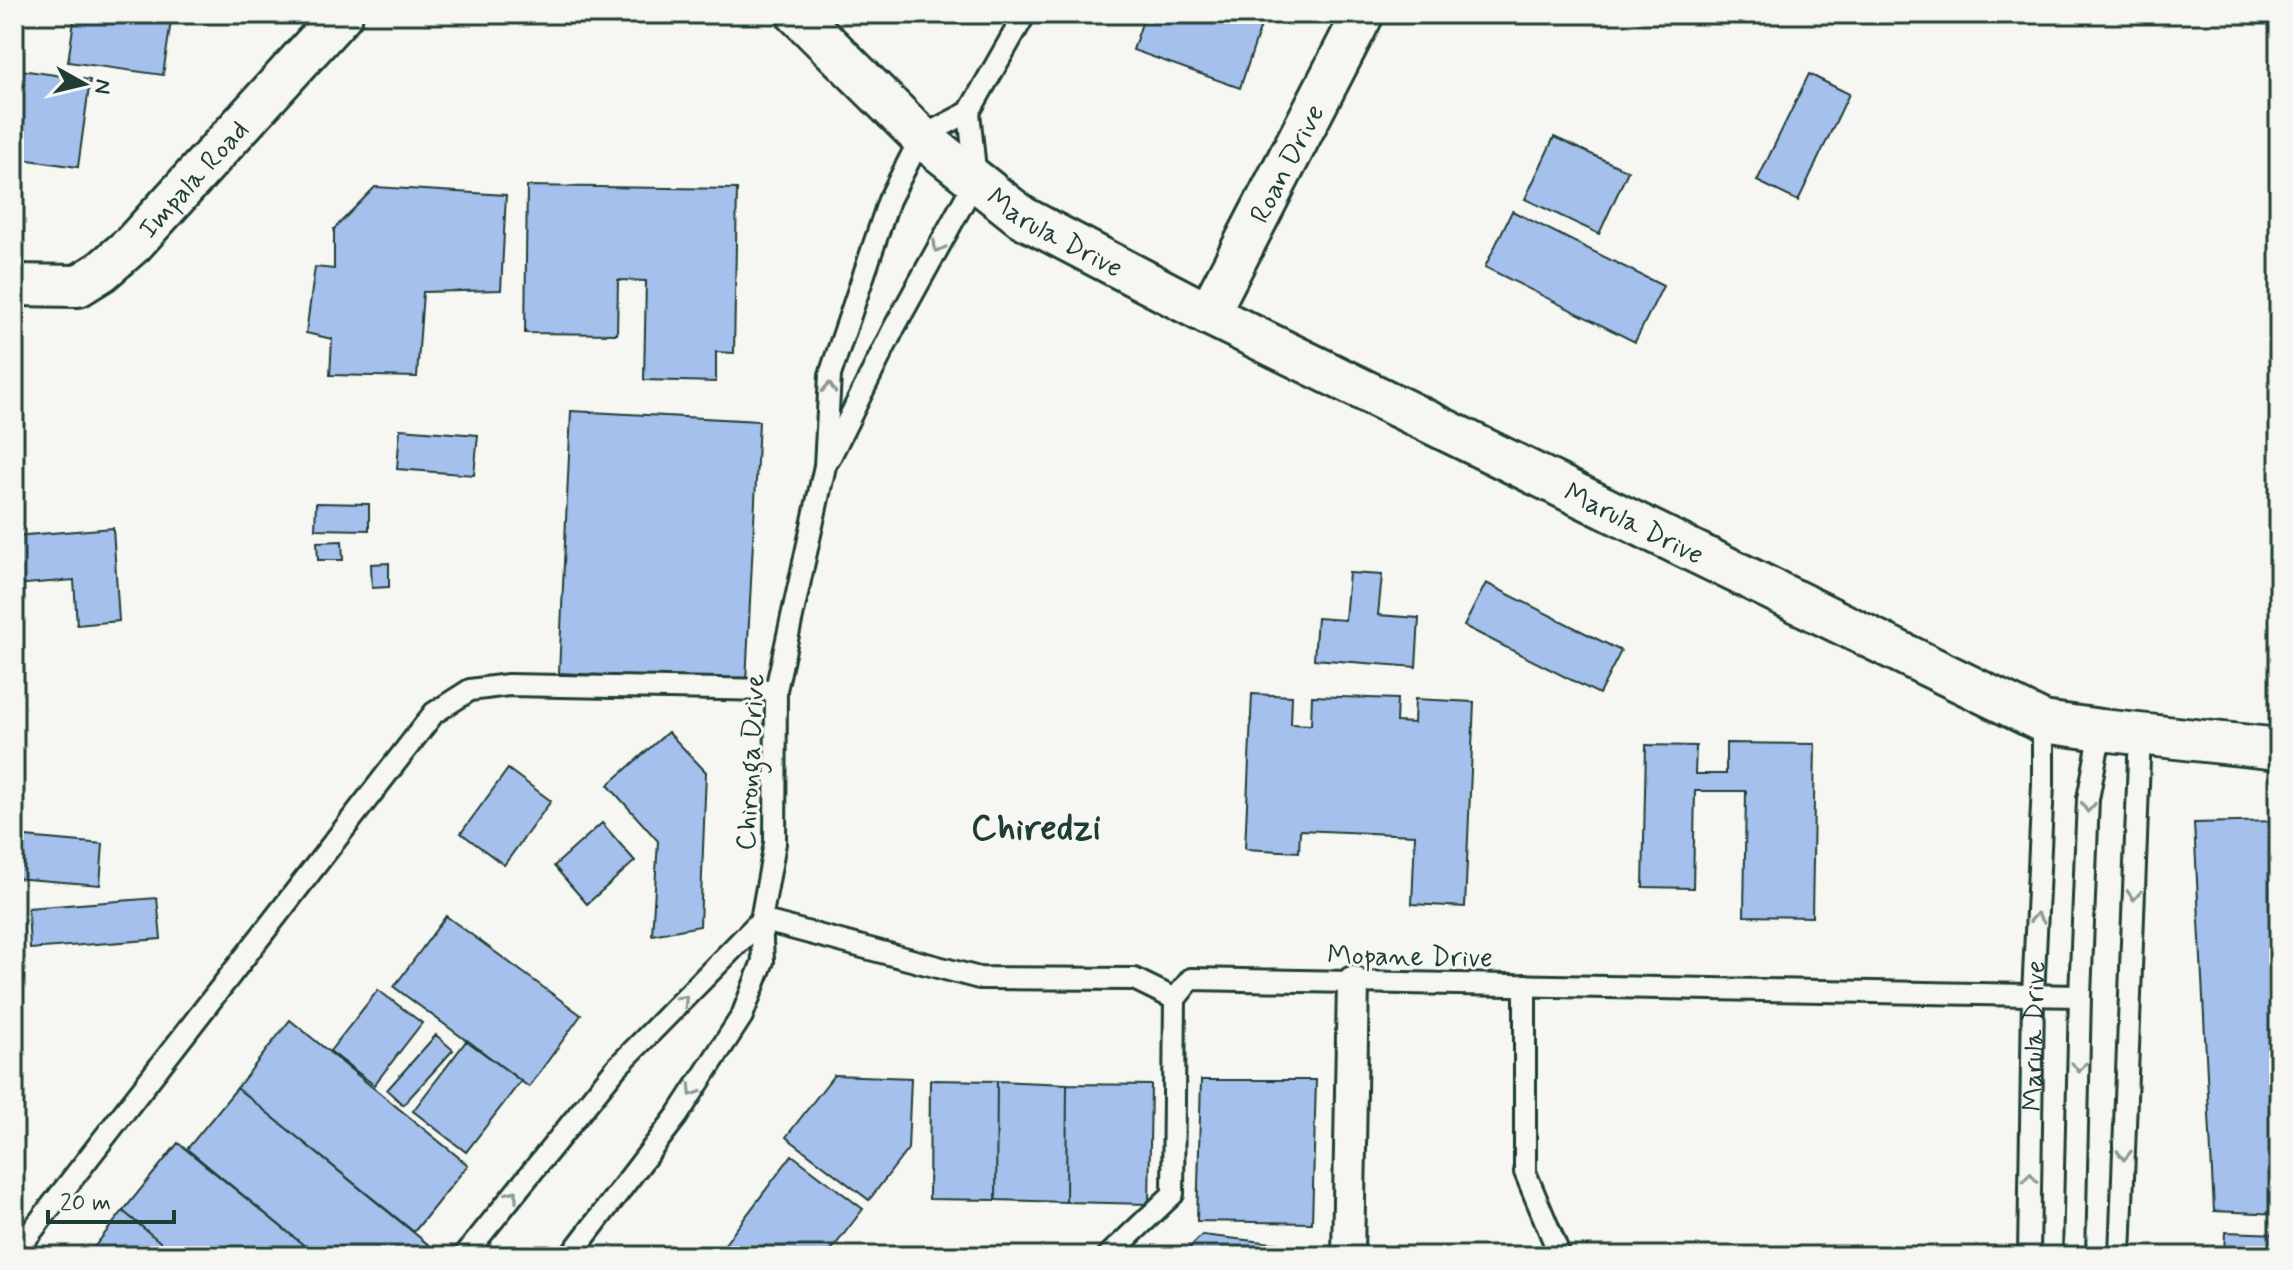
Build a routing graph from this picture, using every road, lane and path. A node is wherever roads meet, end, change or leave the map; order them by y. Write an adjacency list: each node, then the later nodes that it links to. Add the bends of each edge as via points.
1 (342, 14): 8 (street, Impala Road, via 133,244 102,271 78,286)
2 (797, 14): 6 (street, Marula Drive)
3 (1025, 14): 5 (lane)
4 (1363, 14): 9 (street, Roan Drive)
5 (969, 112): 6 (lane); 7 (lane)
6 (921, 137): 7 (street, Marula Drive); 10 (lane, one-way to 6, via 830,375 889,200)
7 (976, 179): 9 (street, Marula Drive, via 1022,217); 10 (lane, one-way to 10)
8 (14, 285)
9 (1208, 314): 12 (street, Marula Drive)
10 (825, 466): 11 (lane, Chironga Drive)
11 (776, 690): 16 (lane, Chironga Drive, via 775,843); 22 (lane, via 508,685 470,690 434,713)
12 (2043, 722): 13 (street); 19 (lane, Marula Drive, one-way to 12)
13 (2101, 730): 14 (street); 20 (lane, Marula Drive, one-way to 20, via 2088,799)
14 (2140, 733): 15 (street); 30 (lane, one-way to 30)
15 (2279, 749)
16 (761, 920): 21 (lane, via 979,978 1134,979); 23 (lane, one-way to 16, via 616,1068); 24 (lane, Chironga Drive, one-way to 24, via 763,961 742,1016 677,1116)
17 (1353, 982): 18 (lane, Mopane Drive); 21 (lane, Mopane Drive, via 1191,979); 26 (street)
18 (1525, 985): 19 (lane, Mopane Drive); 27 (lane, via 1525,1172)
19 (2033, 996): 20 (lane, Mopane Drive); 28 (lane, Marula Drive, one-way to 19)
20 (2080, 996): 29 (lane, Marula Drive, one-way to 29)
21 (1175, 999): 25 (lane, via 1173,1194)
22 (14, 1254)
23 (464, 1256)
24 (570, 1256)
25 (1108, 1256)
26 (1348, 1256)
27 (1560, 1256)
28 (2029, 1256)
29 (2074, 1256)
30 (2120, 1256)

